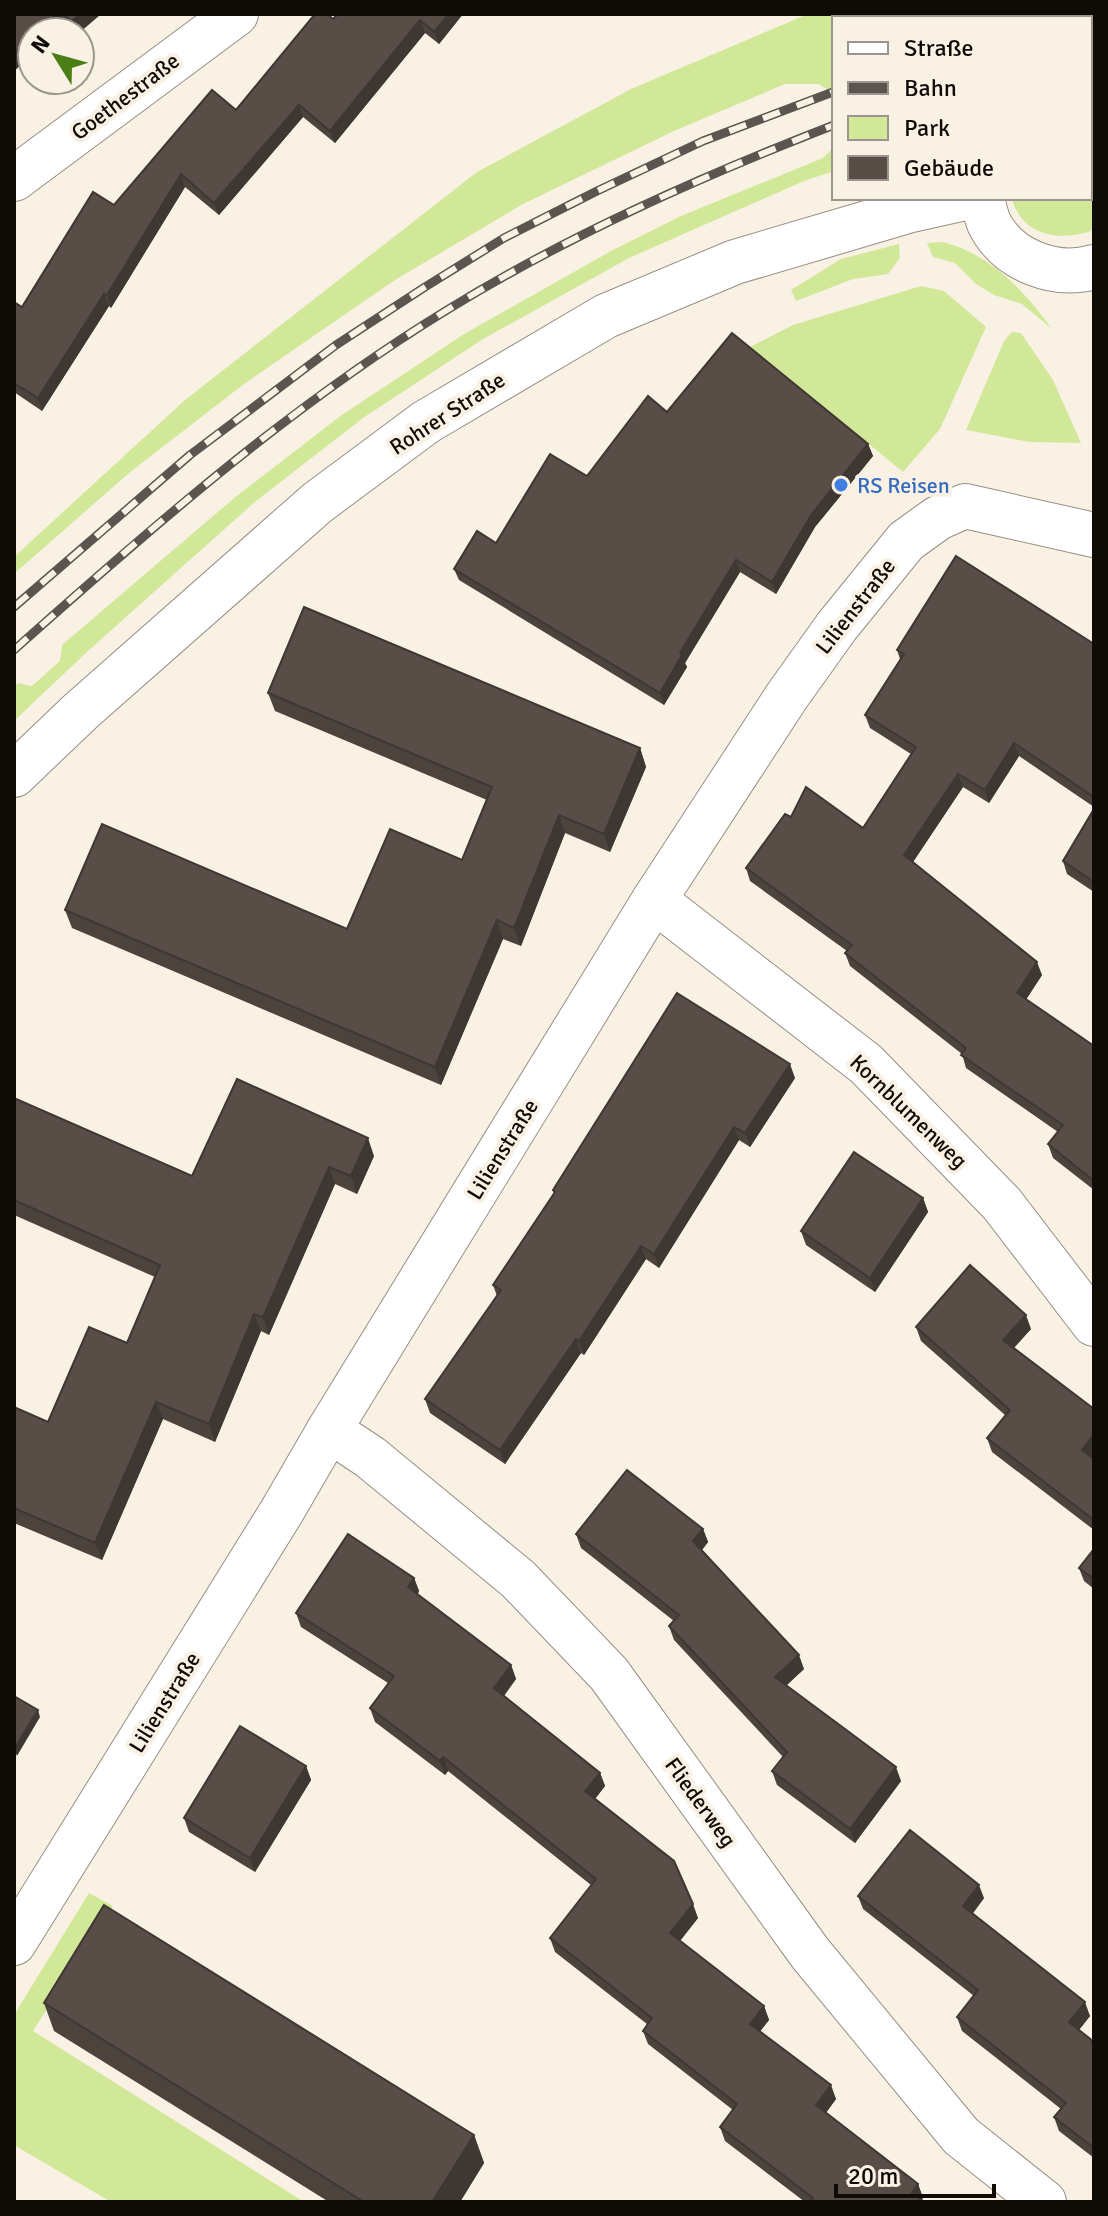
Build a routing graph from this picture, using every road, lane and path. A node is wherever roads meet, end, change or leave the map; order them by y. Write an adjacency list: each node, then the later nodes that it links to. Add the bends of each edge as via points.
1 (236, 14): 2 (street, Goethestraße)
2 (14, 179)
3 (956, 200): 7 (street, Rohrer Straße, via 735,262 606,316 426,422 317,503)
4 (983, 200): 5 (street, via 989,223 1007,247 1032,264 1061,271)
5 (1093, 270)
6 (1094, 535): 8 (street, Lilienstraße, via 965,506 906,541 787,696)
7 (14, 775)
8 (654, 900): 9 (street, Kornblumenweg, via 866,1064 1002,1204); 10 (street, Lilienstraße)
9 (1094, 1324)
10 (329, 1430): 11 (street, Lilienstraße); 12 (street, Fliederweg, via 370,1457 518,1579 609,1674 820,1966 961,2136)
11 (14, 1943)
12 (1044, 2202)

